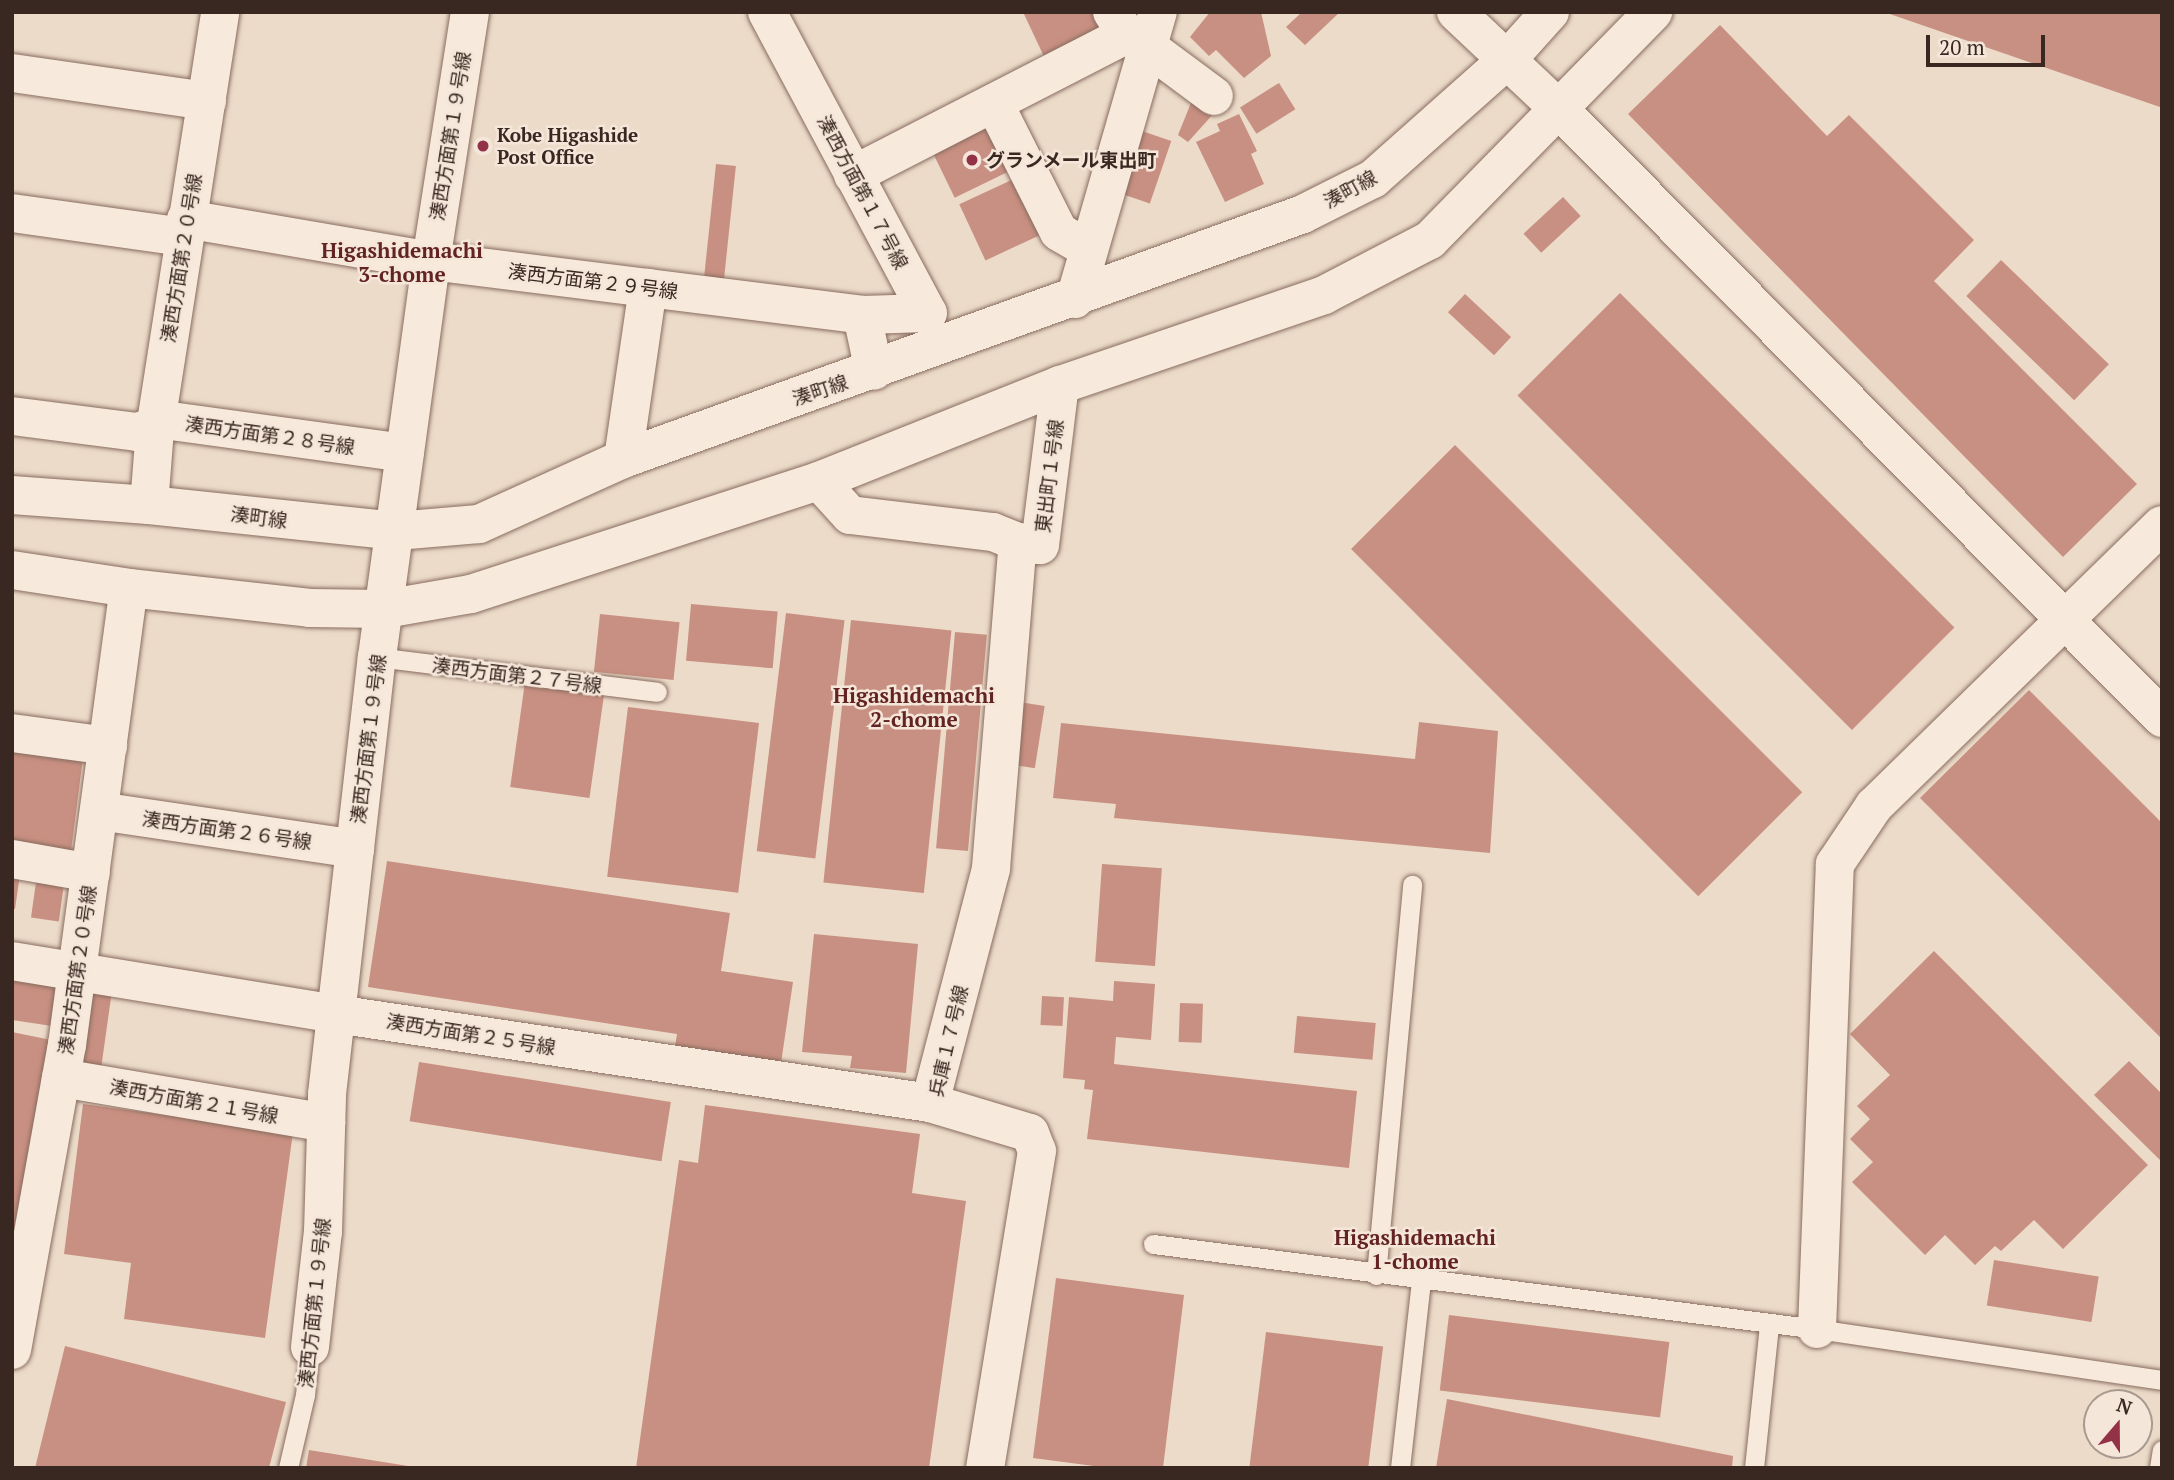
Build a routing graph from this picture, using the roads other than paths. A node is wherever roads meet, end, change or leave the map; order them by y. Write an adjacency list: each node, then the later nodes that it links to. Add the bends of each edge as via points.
1 (220, 12): 11 (street, 湊西方面第２０号線)
2 (470, 12): 18 (street, 湊西方面第１９号線)
3 (1457, 12): 8 (street)
4 (1550, 12): 8 (street, 湊町線)
5 (1654, 12): 13 (street)
6 (766, 13): 14 (street, 湊西方面第１７号線)
7 (1135, 25): 10 (street); 12 (street, via 1118,39); 17 (street)
8 (1506, 61): 13 (street); 20 (street, 湊町線, via 1373,179 1303,214)
9 (12, 73): 11 (street)
10 (1214, 96)
11 (207, 101): 16 (street, 湊西方面第２０号線)
12 (994, 103): 14 (street); 17 (street, via 1059,232)
13 (1559, 109): 23 (street, via 1430,240 1324,295); 38 (street)
14 (853, 175): 21 (street, 湊西方面第１７号線, via 928,313)
15 (12, 213): 16 (street, 湊西方面第２９号線)
16 (184, 228): 18 (street, 湊西方面第２９号線); 25 (street, 湊西方面第２０号線)
17 (1088, 249): 20 (street)
18 (431, 261): 19 (street, 湊西方面第２９号線); 26 (street, 湊西方面第１９号線)
19 (648, 288): 21 (street, 湊西方面第２９号線); 27 (street)
20 (1075, 299): 22 (street, 湊町線)
21 (862, 315): 22 (street)
22 (874, 371): 27 (street, 湊町線)
23 (1060, 385): 28 (street); 33 (street, 東出町１号線, via 1040,545)
24 (12, 416): 25 (street, 湊西方面第２８号線, via 137,432)
25 (155, 429): 26 (street, 湊西方面第２８号線, via 172,421); 30 (street, 湊西方面第２０号線)
26 (405, 453): 32 (street, 湊西方面第１９号線)
27 (623, 459): 32 (street, 湊町線, via 480,524)
28 (819, 481): 33 (street, via 850,515 993,532); 37 (street, via 471,594)
29 (12, 495): 30 (street, 湊町線)
30 (149, 505): 32 (street, 湊町線)
31 (2162, 525): 38 (street)
32 (396, 531): 37 (street, 湊西方面第１９号線)
33 (1018, 542): 53 (street, 兵庫１７号線, via 991,868)
34 (12, 549): 37 (street, via 313,587)
35 (12, 570): 36 (street)
36 (129, 588): 37 (street, via 310,608); 43 (street, 湊西方面第２０号線)
37 (384, 609): 39 (street, 湊西方面第１９号線)
38 (2065, 622): 41 (street); 59 (street, via 1874,806 1835,864)
39 (377, 657): 40 (lane, 湊西方面第２７号線); 45 (street, 湊西方面第１９号線)
40 (657, 692)
41 (2162, 718)
42 (12, 733): 43 (street)
43 (108, 746): 44 (street, 湊西方面第２０号線)
44 (99, 811): 45 (street, 湊西方面第２６号線); 47 (street, 湊西方面第２０号線)
45 (355, 849): 51 (street, 湊西方面第１９号線)
46 (12, 859): 47 (street)
47 (91, 873): 50 (street, 湊西方面第２０号線)
48 (1412, 885): 56 (lane)
49 (12, 961): 50 (street, 湊西方面第２５号線)
50 (77, 972): 51 (street, 湊西方面第２５号線); 52 (street, 湊西方面第２０号線)
51 (336, 1014): 53 (street, 湊西方面第２５号線); 54 (street, 湊西方面第１９号線)
52 (61, 1078): 54 (street, 湊西方面第２１号線); 61 (street, 湊西方面第２０号線)
53 (930, 1103): 65 (street, 兵庫１７号線, via 1030,1133 1037,1150)
54 (326, 1123): 60 (street, 湊西方面第１９号線, via 323,1232)
55 (1153, 1244): 56 (lane)
56 (1376, 1275): 57 (lane)
57 (1421, 1280): 58 (lane); 66 (lane)
58 (1769, 1325): 59 (lane); 67 (lane)
59 (1817, 1329): 62 (lane)
60 (310, 1348): 64 (lane, 湊西方面第１９号線, via 305,1395)
61 (12, 1350)
62 (2162, 1380)
63 (2162, 1450): 68 (lane)
64 (288, 1468)
65 (985, 1468)
66 (1400, 1468)
67 (1754, 1468)
68 (2160, 1468)

